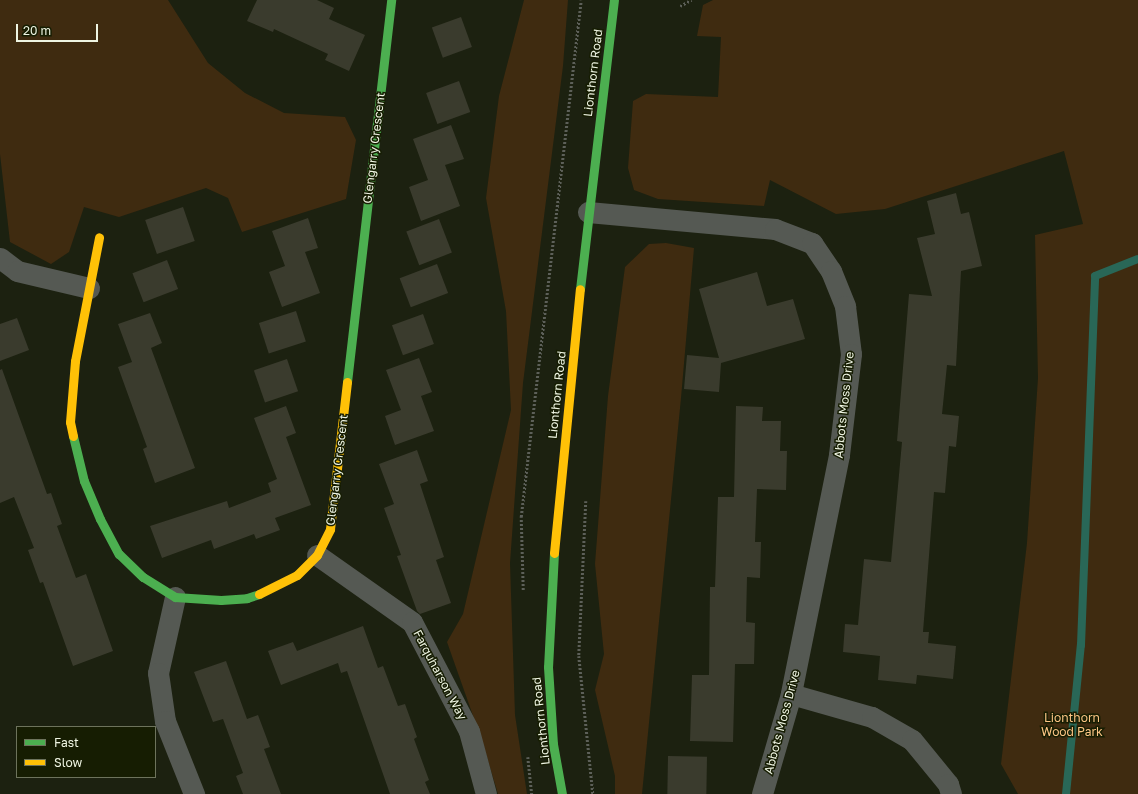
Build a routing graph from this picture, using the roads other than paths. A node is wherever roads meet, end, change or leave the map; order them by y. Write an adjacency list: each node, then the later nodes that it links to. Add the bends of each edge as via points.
1 (391, 0): 7 (street, Glengarry Crescent, via 330,529)
2 (614, 0): 3 (street, Lionthorn Road)
3 (588, 212): 9 (street, Abbots Moss Drive, via 775,229 812,243 832,271 845,306 851,354 839,455); 12 (street, Lionthorn Road, via 550,590 548,667 553,744)
4 (99, 237): 6 (street, Glengarry Crescent)
5 (0, 258): 6 (street, via 16,271)
6 (89, 288): 8 (street, Glengarry Crescent, via 75,361 70,422 84,481 100,519 119,554 143,577)
7 (317, 555): 8 (street, Glengarry Crescent, via 297,574 275,588 247,598 221,600); 11 (street, Farquharson Way, via 412,622 470,731)
8 (175, 597): 10 (street, via 158,673 165,721)
9 (791, 694): 13 (street, Abbots Moss Drive); 14 (street, via 872,716 912,740 948,784)
10 (194, 794)
11 (486, 794)
12 (562, 794)
13 (762, 794)
14 (951, 794)

